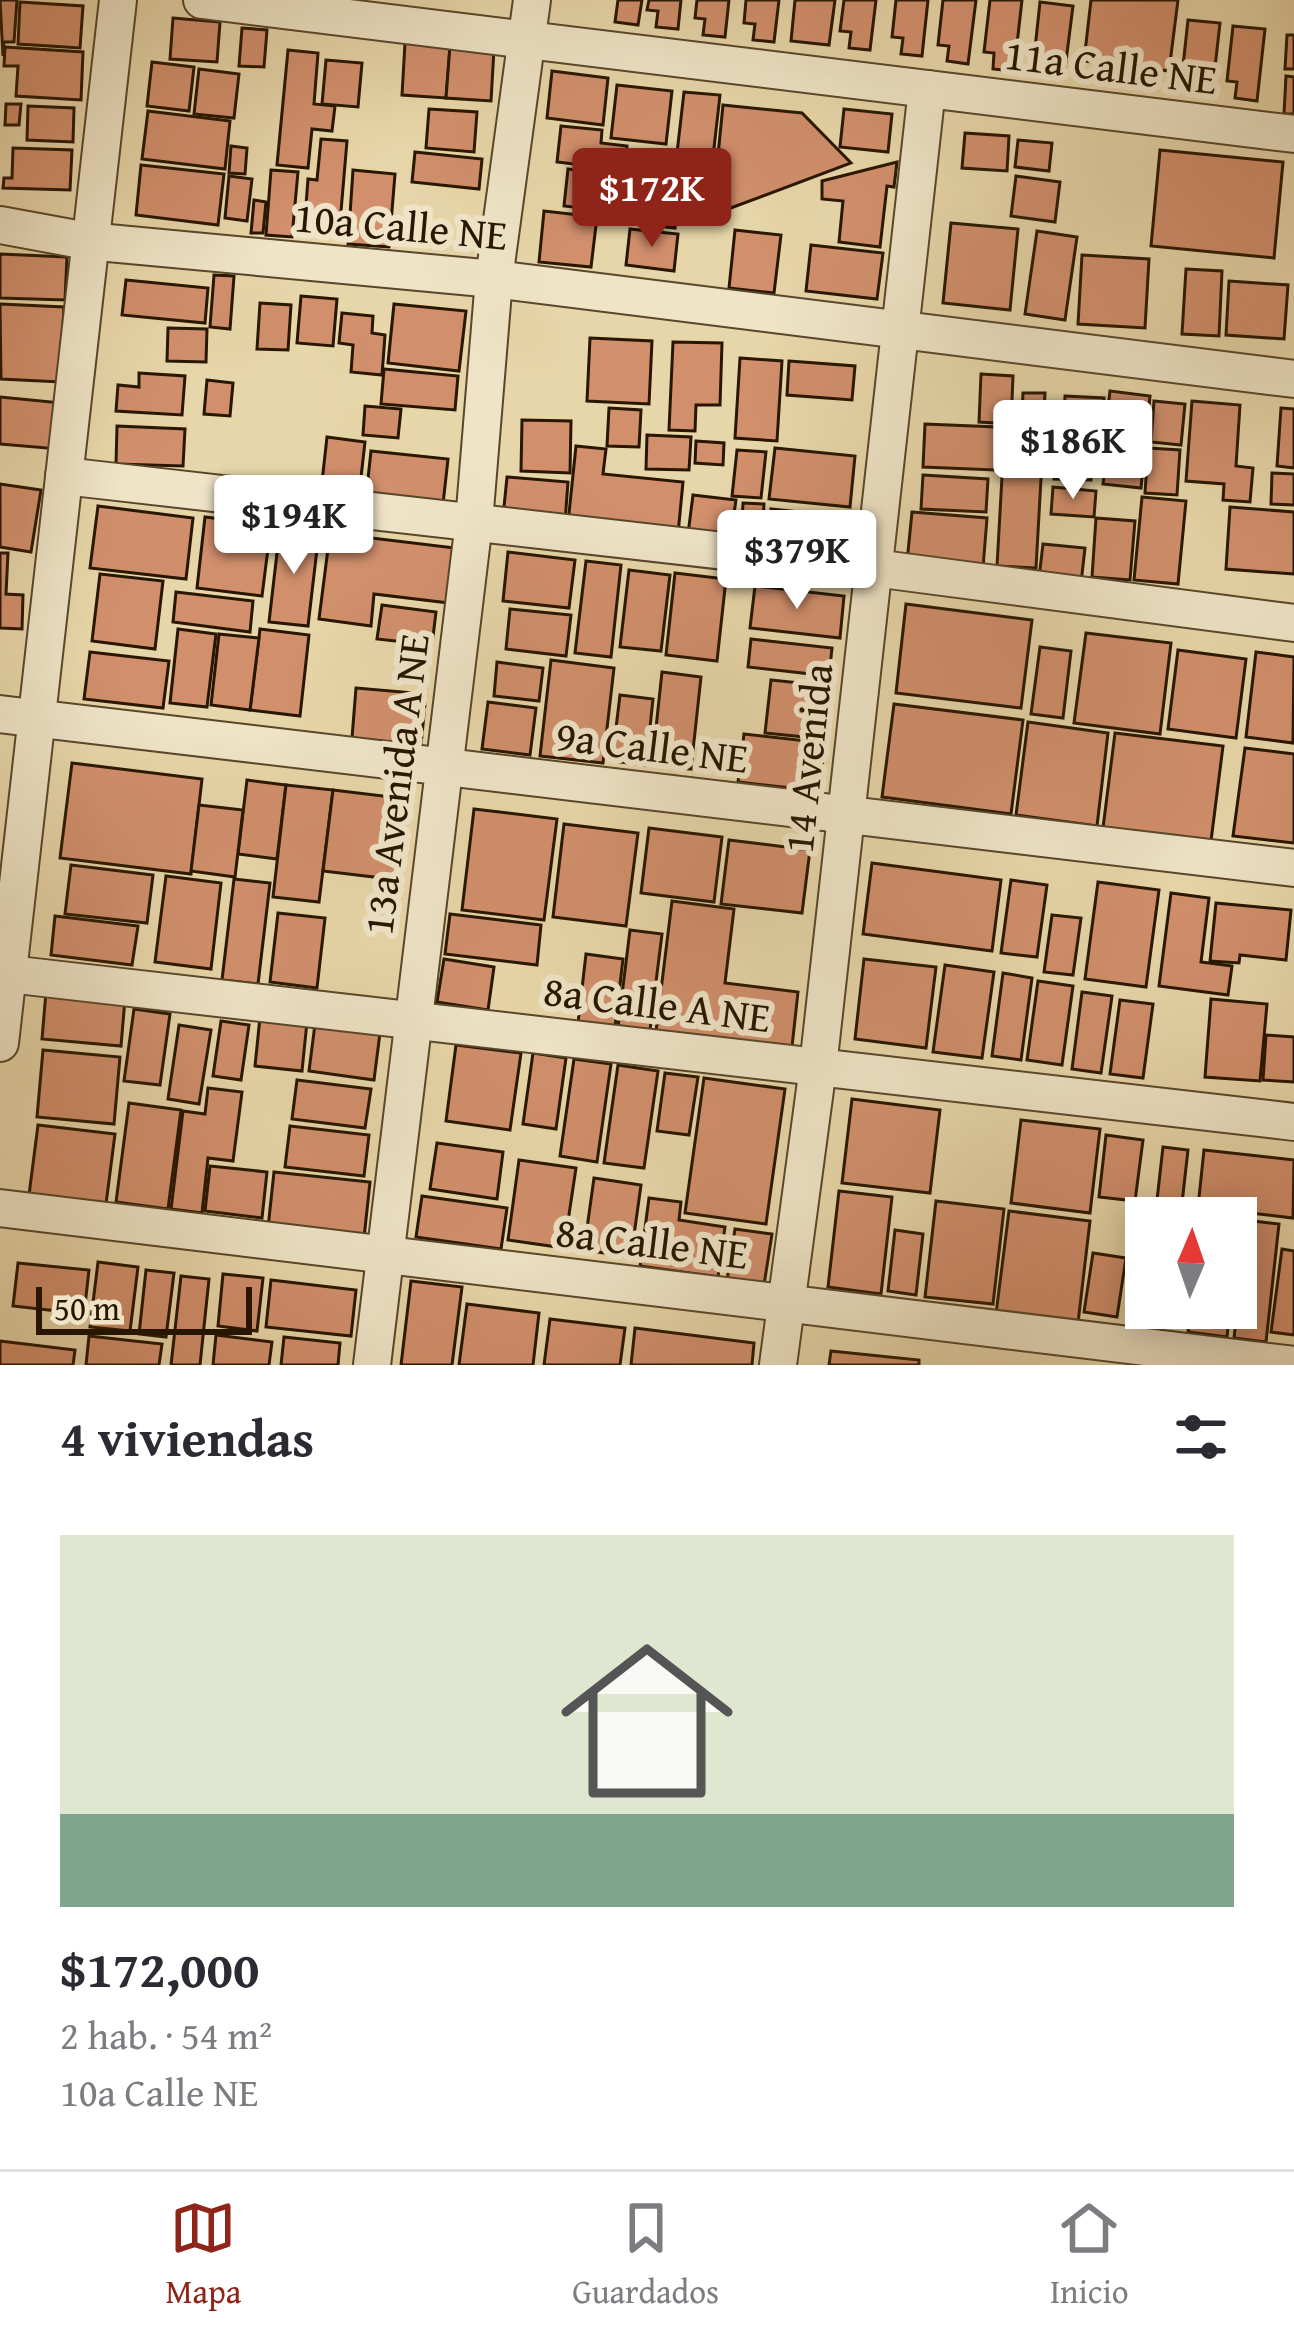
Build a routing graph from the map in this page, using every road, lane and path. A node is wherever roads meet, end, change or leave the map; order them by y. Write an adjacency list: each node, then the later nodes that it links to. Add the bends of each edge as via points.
1 (118, 0): 8 (street)
2 (202, 0): 4 (street, 11a Calle NE)
3 (532, 0): 4 (street, 13a Avenida A NE)
4 (526, 40): 5 (street, 11a Calle NE); 9 (street, 13a Avenida A NE)
5 (927, 89): 6 (street, 11a Calle NE); 10 (street, 14 Avenida)
6 (1294, 134)
7 (0, 225): 8 (street, 10a Calle NE)
8 (87, 241): 9 (street, 10a Calle NE); 12 (street)
9 (494, 279): 10 (street, 10a Calle NE); 13 (street, 13a Avenida A NE)
10 (900, 330): 11 (street, 10a Calle NE); 14 (street, 14 Avenida)
11 (1294, 379)
12 (64, 476): 13 (street); 17 (street)
13 (474, 522): 14 (street); 18 (street, 13a Avenida A NE)
14 (874, 568): 15 (street); 19 (street, 14 Avenida)
15 (1294, 623)
16 (0, 714): 17 (street, 9a Calle NE)
17 (38, 718): 18 (street, 9a Calle NE); 21 (street)
18 (443, 766): 19 (street, 9a Calle NE); 22 (street, 13a Avenida A NE)
19 (846, 815): 20 (street, 9a Calle NE); 24 (street, 14 Avenida)
20 (1294, 868)
21 (9, 974): 22 (street, 8a Calle A NE); 23 (street)
22 (410, 1020): 24 (street, 8a Calle A NE); 27 (street, 13a Avenida A NE)
23 (0, 1043)
24 (818, 1067): 25 (street, 8a Calle A NE); 28 (street, 14 Avenida)
25 (1294, 1122)
26 (0, 1208): 27 (street, 8a Calle NE)
27 (383, 1254): 28 (street, 8a Calle NE); 29 (street, 13a Avenida A NE)
28 (786, 1303): 30 (street, 14 Avenida); 31 (street, 8a Calle NE)
29 (372, 1365)
30 (778, 1365)
31 (1294, 1365)

